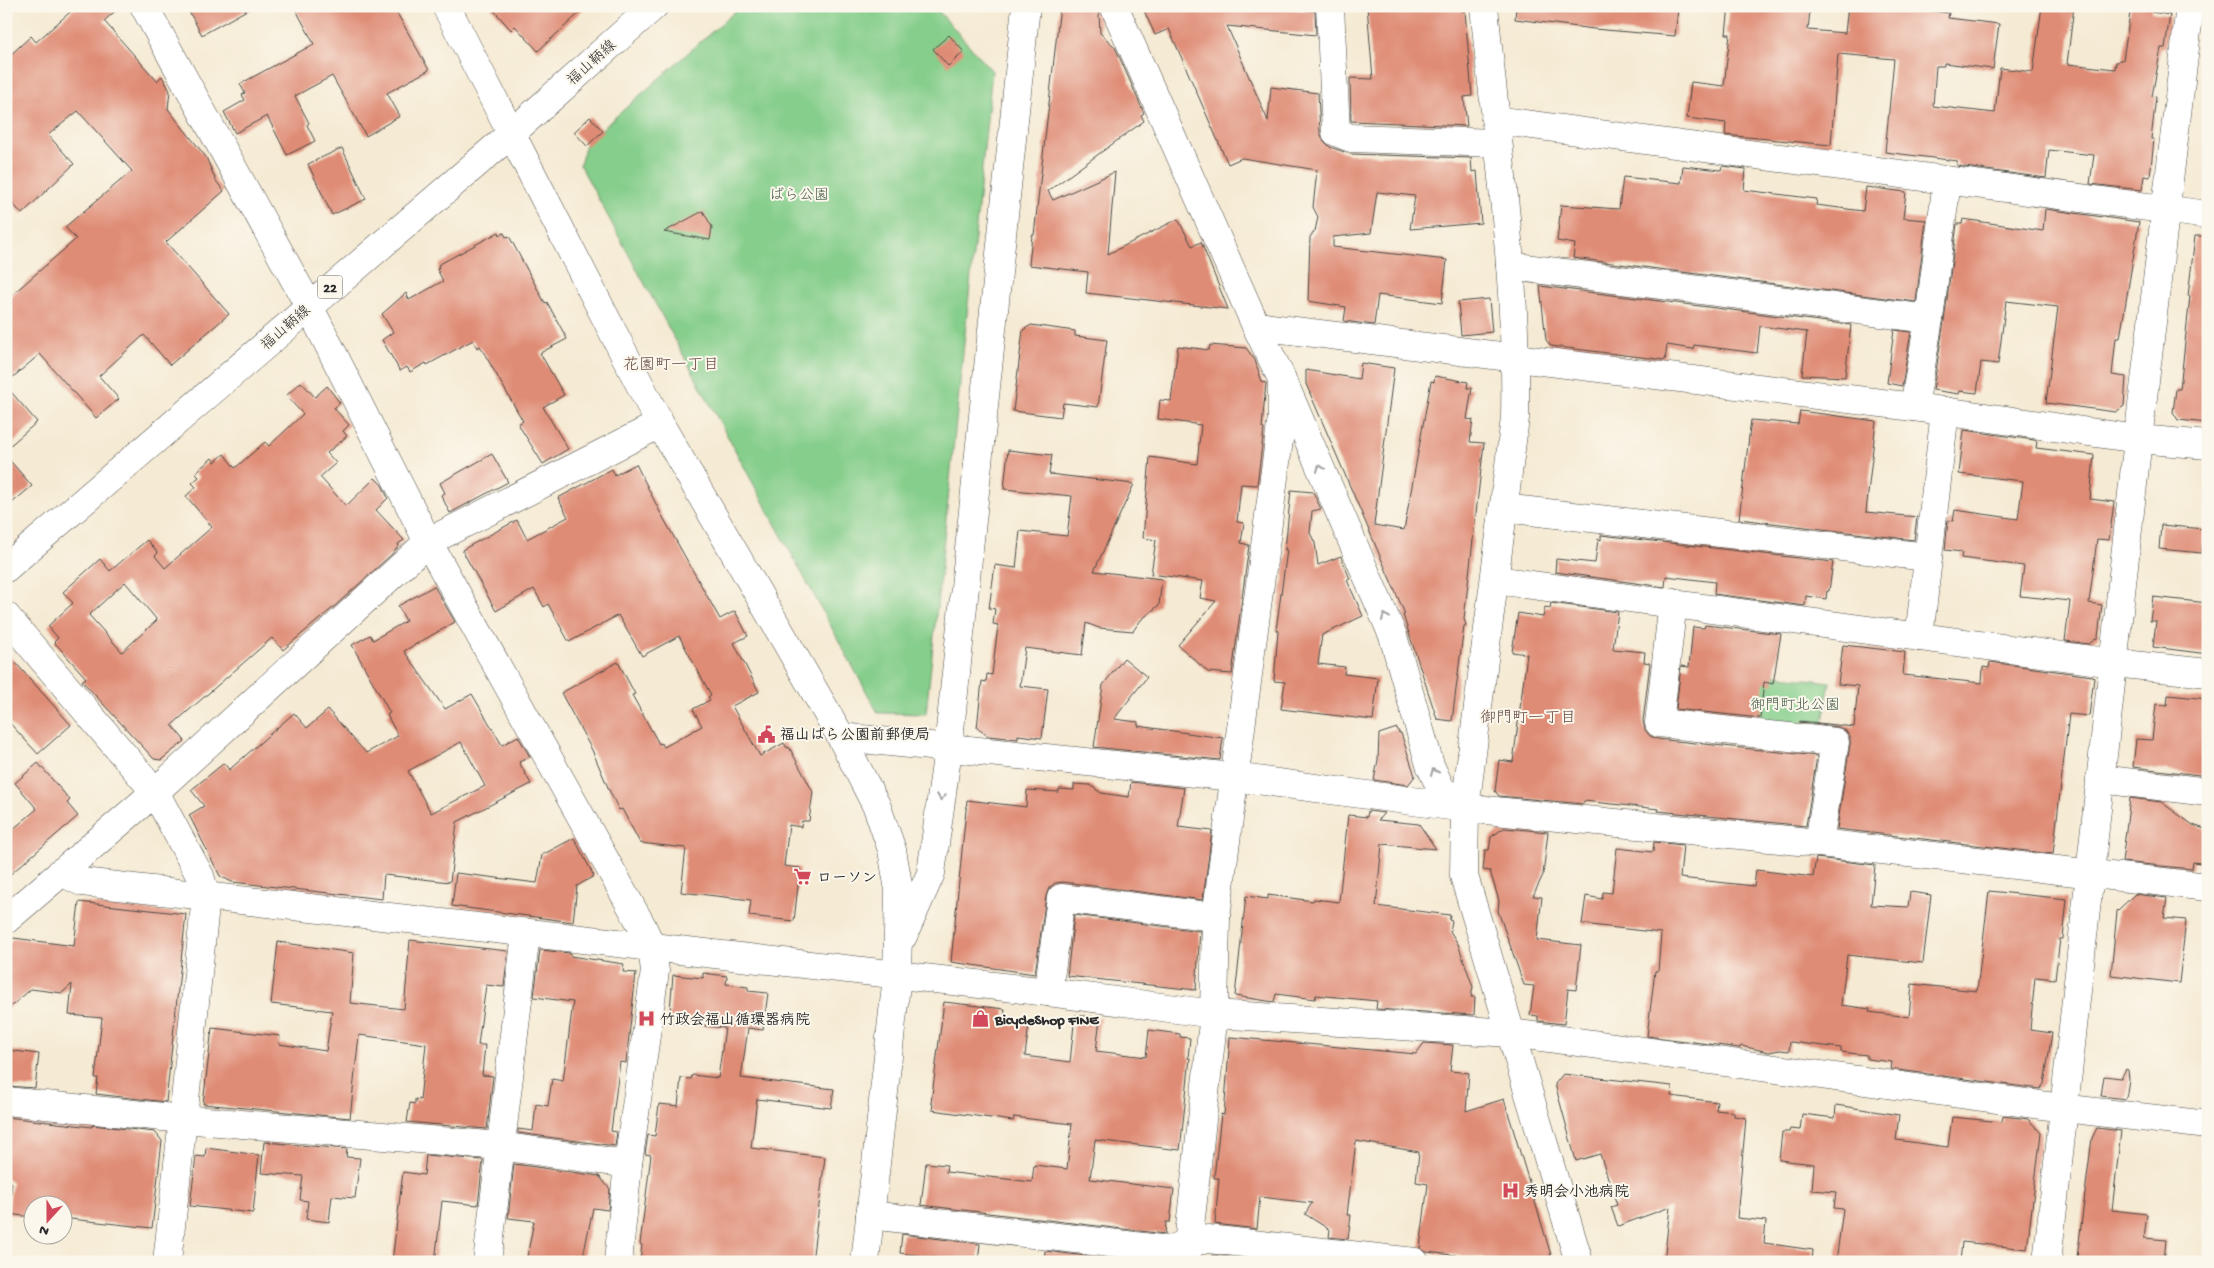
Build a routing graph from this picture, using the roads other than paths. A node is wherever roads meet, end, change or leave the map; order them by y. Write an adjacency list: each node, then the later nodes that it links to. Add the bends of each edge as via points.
1 (144, 6): 15 (street)
2 (446, 6): 10 (street)
3 (654, 6): 10 (street, 福山鞆線 / 22)
4 (1026, 6): 36 (street)
5 (1114, 6): 17 (street)
6 (1330, 6): 9 (street, via 1336,132 1351,138)
7 (1484, 6): 9 (street)
8 (2190, 6): 12 (street)
9 (1496, 131): 11 (street); 14 (street)
10 (512, 132): 15 (street, 福山鞆線 / 22); 22 (street)
11 (1947, 181): 12 (street); 16 (street)
12 (2165, 210): 13 (street); 23 (street)
13 (2208, 215)
14 (1510, 266): 16 (street); 18 (street)
15 (309, 306): 26 (street); 28 (street, 福山鞆線 / 22)
16 (1929, 319): 20 (street)
17 (1256, 326): 18 (street); 19 (street)
18 (1515, 358): 20 (street); 25 (street, via 1515,418)
19 (1282, 380): 37 (street, via 1282,417); 41 (street, one-way to 19, via 1441,789 1430,765 1393,636)
20 (1914, 407): 21 (street)
21 (1945, 411): 23 (street); 27 (street)
22 (660, 424): 26 (street); 35 (street)
23 (2138, 439): 24 (street); 33 (street)
24 (2208, 445)
25 (1504, 508): 27 (street); 29 (street)
26 (428, 542): 39 (street); 51 (street)
27 (1928, 556): 32 (street)
28 (6, 568)
29 (1495, 580): 30 (street); 41 (street)
30 (1673, 602): 32 (street); 42 (street, via 1659,723 1835,742)
31 (6, 616): 39 (street)
32 (1919, 637): 33 (street)
33 (2114, 663): 34 (street); 38 (street)
34 (2208, 673)
35 (841, 737): 36 (street); 50 (street, via 877,808 892,850 898,890)
36 (948, 749): 37 (street); 50 (street, one-way to 50, via 931,873)
37 (1234, 777): 41 (street); 47 (street)
38 (2100, 779): 40 (street); 44 (street)
39 (155, 792): 43 (street); 46 (street, via 200,876)
40 (2208, 792)
41 (1465, 808): 42 (street); 55 (street, via 1464,876)
42 (1819, 843): 44 (street)
43 (61, 872): 46 (street, via 82,882); 48 (street)
44 (2090, 874): 45 (street); 57 (street)
45 (2208, 887)
46 (206, 896): 49 (street); 58 (street)
47 (1216, 917): 53 (street, via 1061,898); 54 (street)
48 (6, 920)
49 (526, 933): 51 (street); 60 (street)
50 (899, 946): 52 (street)
51 (652, 948): 52 (street); 61 (street, via 655,971)
52 (898, 976): 53 (street); 62 (street)
53 (1048, 992): 54 (street)
54 (1214, 1014): 55 (street); 63 (street)
55 (1511, 1034): 57 (street); 69 (street)
56 (6, 1101): 58 (street)
57 (2063, 1108): 59 (street); 70 (street)
58 (183, 1119): 60 (street); 64 (street)
59 (2208, 1125)
60 (500, 1146): 61 (street); 65 (street)
61 (628, 1164): 66 (street)
62 (870, 1214): 63 (street); 67 (street)
63 (1187, 1252): 68 (street, via 1208,1239)
64 (166, 1262)
65 (487, 1262)
66 (618, 1262)
67 (865, 1262)
68 (1415, 1262)
69 (1579, 1262)
70 (2047, 1262)

